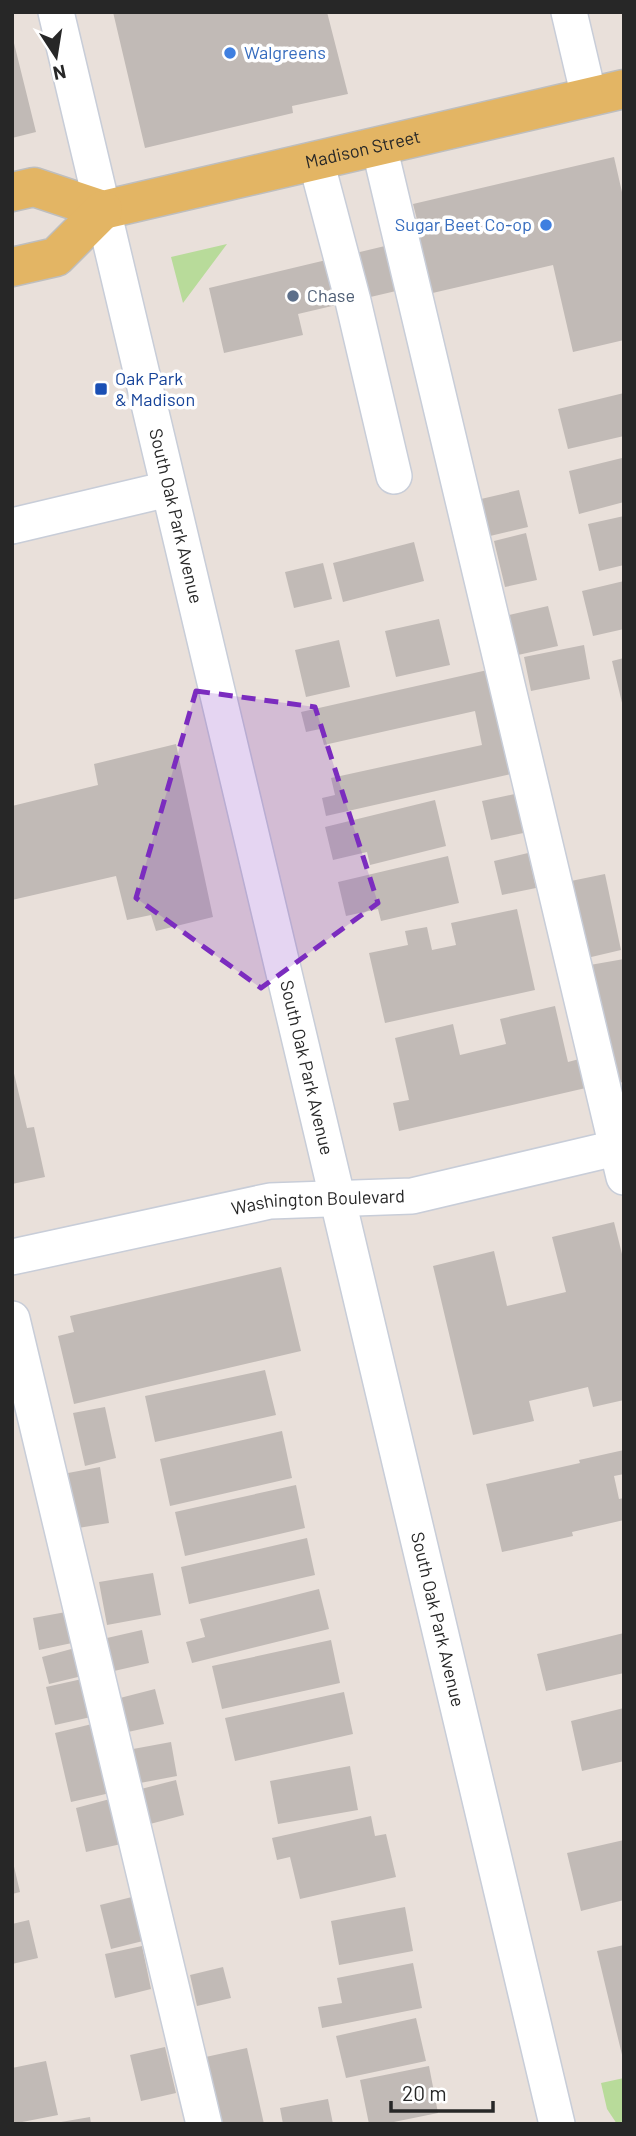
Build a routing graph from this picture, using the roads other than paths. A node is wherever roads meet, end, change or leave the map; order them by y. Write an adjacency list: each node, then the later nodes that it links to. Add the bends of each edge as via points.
1 (56, 12): 7 (street, South Oak Park Avenue)
2 (569, 12): 3 (street)
3 (606, 93): 4 (main road, Madison Street)
4 (380, 146): 5 (main road, Madison Street); 12 (street)
5 (316, 162): 7 (main road, Madison Street); 9 (street)
6 (12, 192): 7 (main road, via 34,187)
7 (103, 210): 8 (main road, via 56,257); 10 (street, South Oak Park Avenue)
8 (12, 267)
9 (394, 476)
10 (168, 489): 11 (street); 13 (street, South Oak Park Avenue)
11 (12, 526)
12 (621, 1157): 13 (street, Washington Boulevard, via 412,1196)
13 (337, 1199): 14 (street, Washington Boulevard, via 270,1202); 16 (street, South Oak Park Avenue)
14 (12, 1257)
15 (12, 1319): 17 (street)
16 (547, 2119)
17 (204, 2124)

